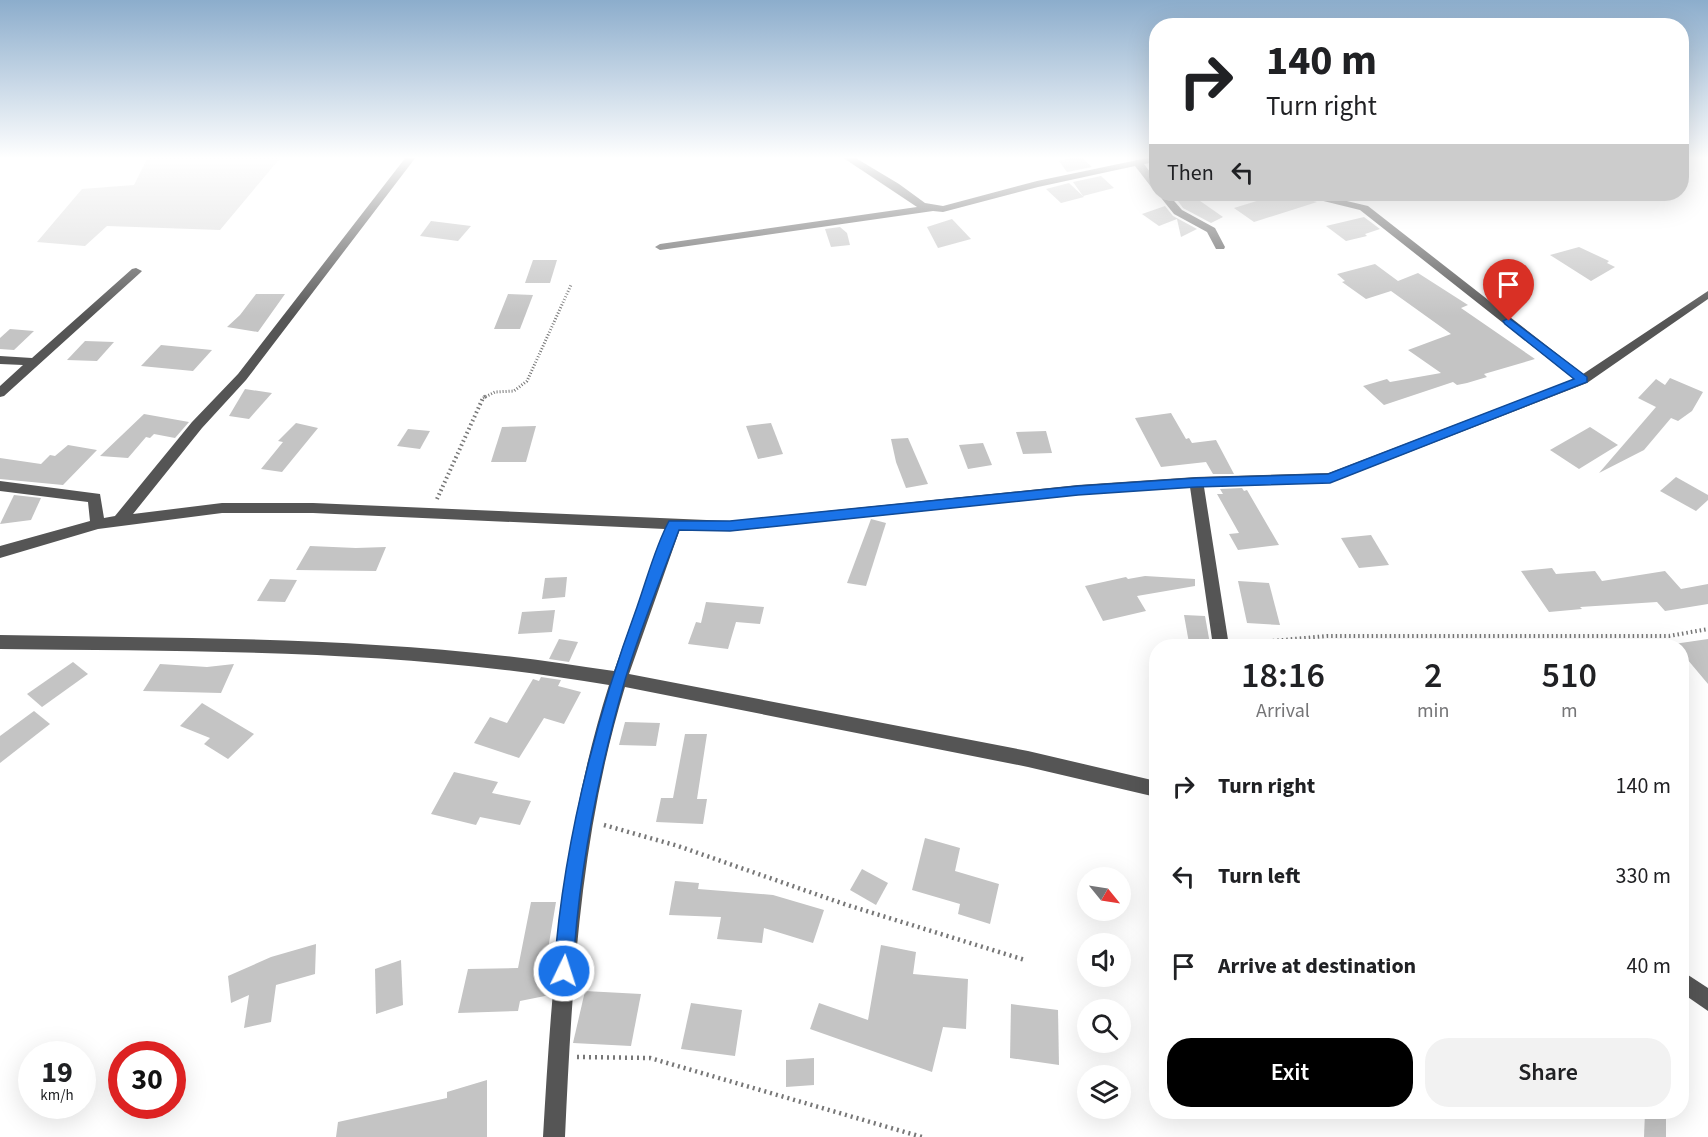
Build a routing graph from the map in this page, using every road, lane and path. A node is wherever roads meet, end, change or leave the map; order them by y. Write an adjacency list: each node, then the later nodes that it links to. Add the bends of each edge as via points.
1 (370, 210): 17 (street, via 242,376)
2 (920, 210): 5 (street)
3 (1176, 210): 6 (street, via 1210,230)
4 (1367, 210): 12 (street)
5 (660, 247)
6 (1220, 247)
7 (136, 272): 11 (street)
8 (571, 285): 16 (path, via 527,381 514,391 495,392 483,398)
9 (1708, 294): 12 (street)
10 (0, 360): 11 (street)
11 (34, 362): 13 (street)
12 (1583, 380): 14 (street, via 1330,478)
13 (0, 393)
14 (1196, 482): 19 (street, via 1078,490 730,526); 22 (street)
15 (0, 486): 18 (street, via 95,498)
16 (431, 514): 17 (street, via 222,508); 19 (street)
17 (120, 520): 18 (street)
18 (98, 524): 20 (street)
19 (674, 525): 25 (street)
20 (0, 552)
21 (1708, 629): 23 (path, via 1669,636)
22 (1220, 639)
23 (1295, 639)
24 (0, 642): 25 (street, via 222,645 399,654 505,663)
25 (618, 680): 26 (street, via 1028,759); 27 (street)
26 (1149, 787)
27 (583, 819): 28 (path, via 678,846 847,905); 31 (street, via 566,928)
28 (1025, 960)
29 (1689, 986): 30 (street)
30 (1708, 1001)
31 (558, 1057): 32 (street); 33 (path, via 650,1058)
32 (554, 1137)
33 (922, 1137)

